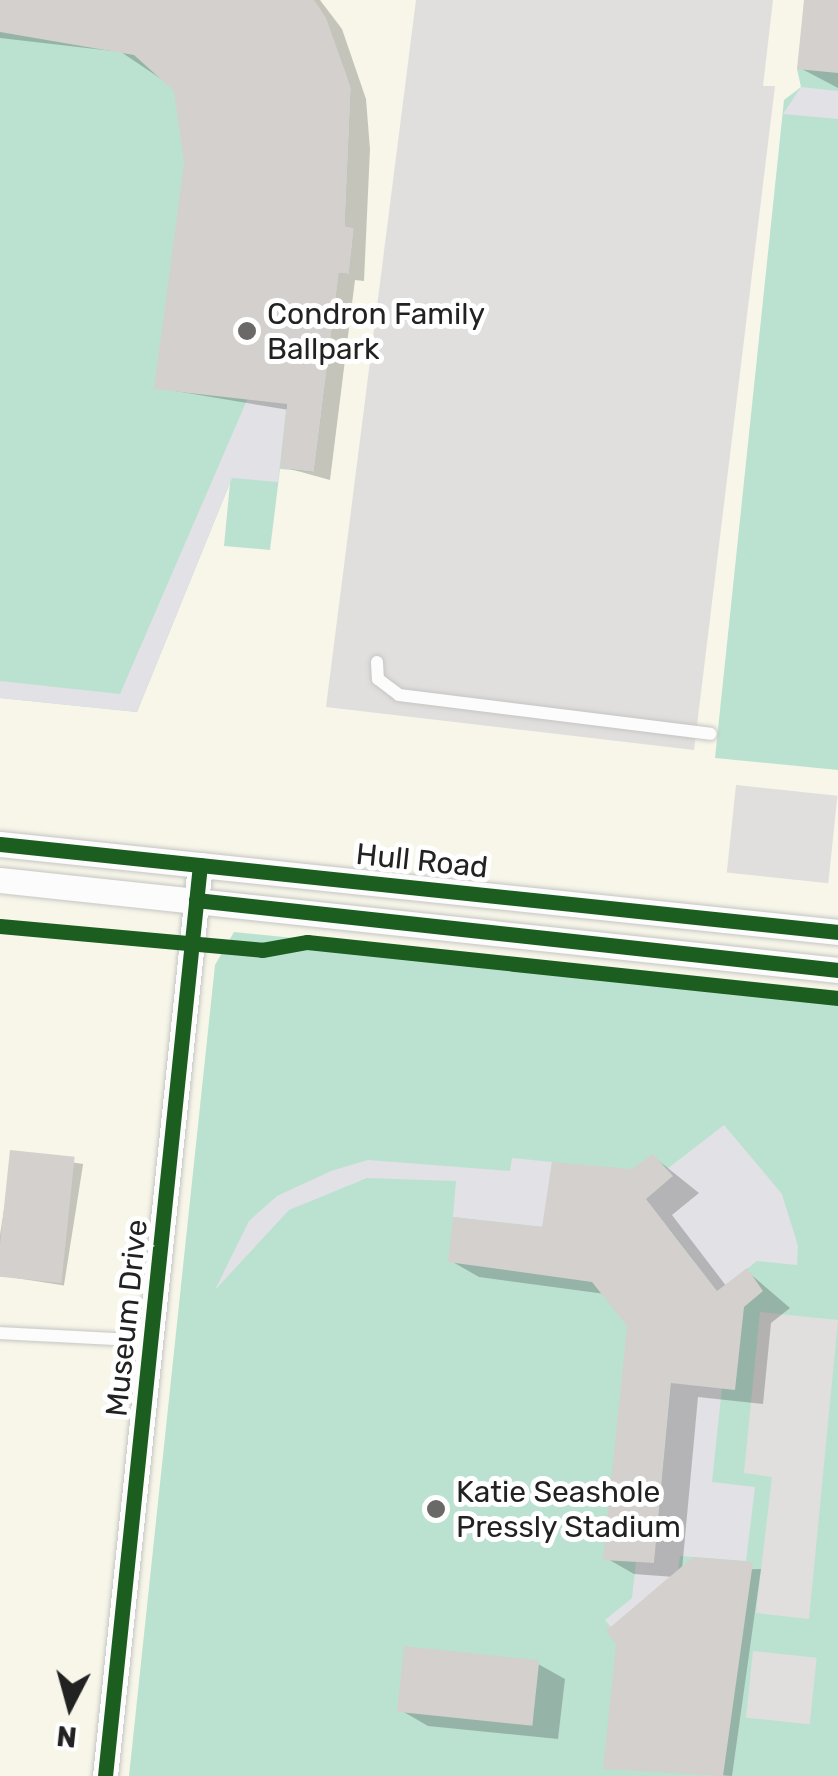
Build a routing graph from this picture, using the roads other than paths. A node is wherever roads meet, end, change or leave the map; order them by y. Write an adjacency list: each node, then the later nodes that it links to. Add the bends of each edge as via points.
1 (377, 662): 2 (lane, via 378,679 399,695)
2 (711, 734)
3 (0, 844): 4 (street, Hull Road)
4 (200, 866): 6 (street, Museum Drive); 7 (street, Hull Road)
5 (0, 880): 6 (street)
6 (196, 900): 8 (street); 10 (street, Museum Drive)
7 (838, 932)
8 (838, 970)
9 (0, 1334): 10 (lane)
10 (152, 1341): 11 (street, Museum Drive)
11 (105, 1776)

